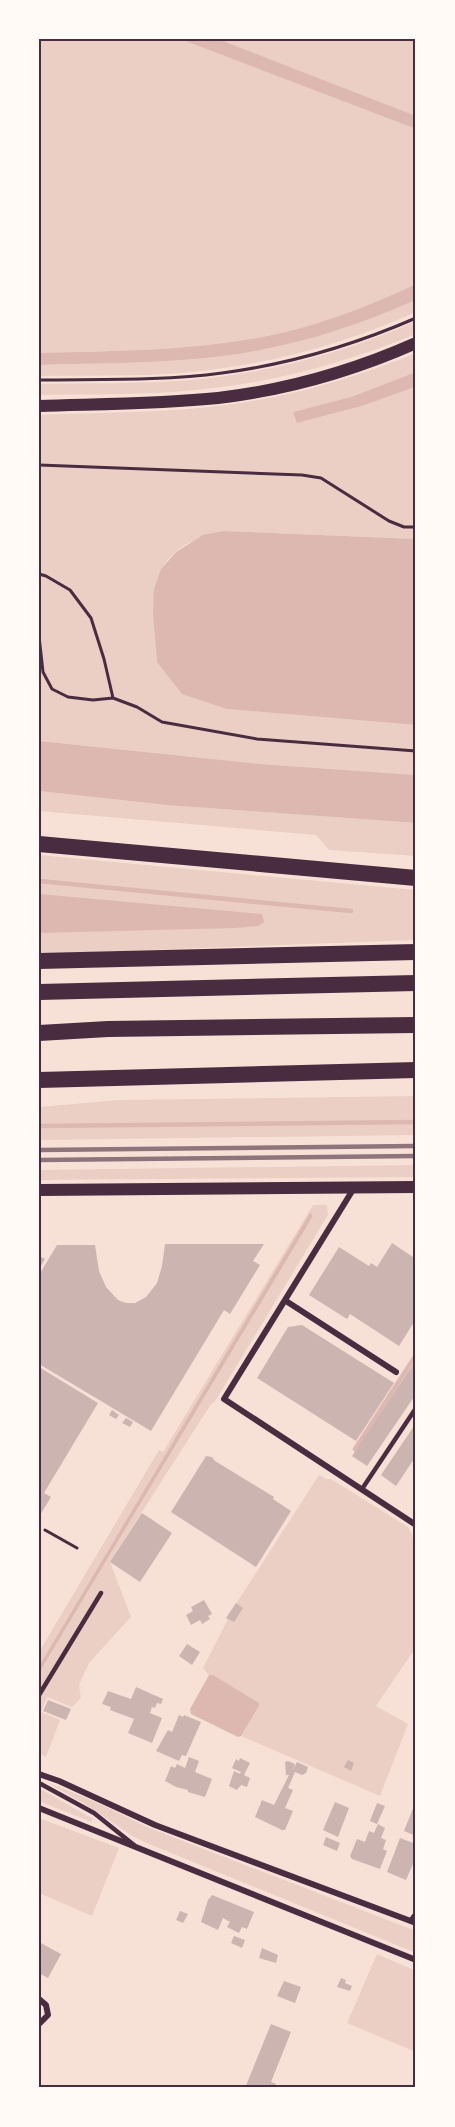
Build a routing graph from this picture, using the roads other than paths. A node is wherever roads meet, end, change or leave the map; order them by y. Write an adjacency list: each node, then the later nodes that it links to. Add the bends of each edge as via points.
1 (416, 344): 2 (main road, via 348,369 266,390 172,402)
2 (39, 406)
3 (39, 844): 4 (highway)
4 (416, 878)
5 (416, 952): 6 (highway)
6 (39, 961)
7 (416, 983): 8 (highway)
8 (39, 992)
9 (416, 1025): 10 (highway)
10 (39, 1033)
11 (416, 1070): 12 (highway)
12 (39, 1080)
13 (416, 1187): 14 (main road)
14 (354, 1188): 15 (main road); 16 (street)
15 (39, 1190)
16 (286, 1300): 17 (street); 19 (street, via 224,1399)
17 (396, 1372)
18 (416, 1408): 19 (lane)
19 (362, 1489): 20 (street)
20 (416, 1525)
21 (101, 1593): 22 (lane)
22 (39, 1695)
23 (39, 1774): 28 (street, via 155,1825)
24 (39, 1783): 26 (lane, via 94,1813)
25 (39, 1808): 26 (street)
26 (139, 1849): 29 (street)
27 (416, 1912): 28 (lane)
28 (413, 1922)
29 (416, 1960)
30 (39, 1999): 31 (street, via 46,2005 48,2015)
31 (39, 2024)

